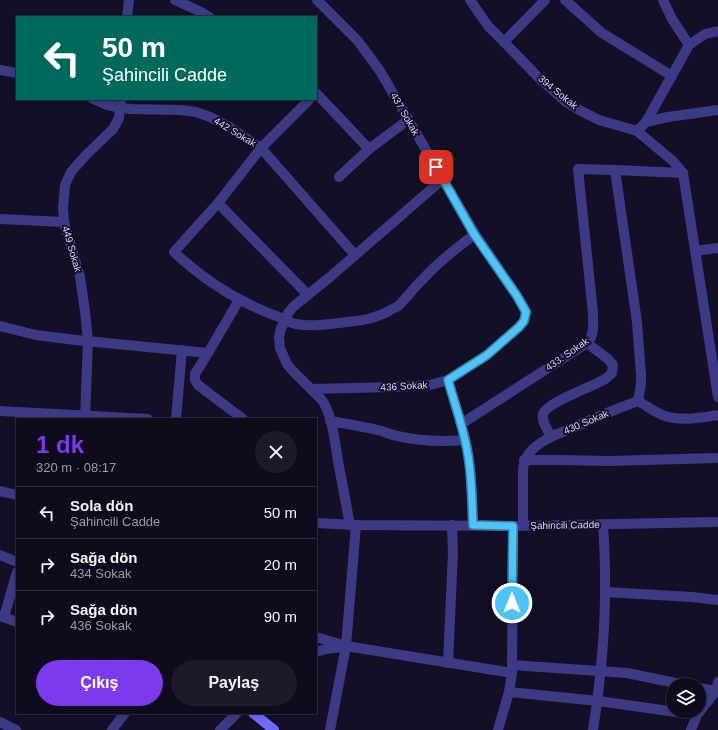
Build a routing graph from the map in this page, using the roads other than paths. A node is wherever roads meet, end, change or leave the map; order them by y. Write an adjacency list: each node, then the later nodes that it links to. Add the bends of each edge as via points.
1 (129, 0): 8 (street)
2 (175, 0): 9 (street)
3 (317, 0): 21 (street, 437 Sokak, via 358,40 380,71)
4 (545, 0): 11 (street)
5 (565, 0): 15 (street, via 602,33)
6 (662, 0): 12 (street)
7 (472, 1): 11 (street, 394 Sokak, via 488,26)
8 (127, 16)
9 (207, 16)
10 (718, 31): 12 (street, via 705,34)
11 (504, 42): 23 (street, 394 Sokak, via 566,102 599,120)
12 (689, 45): 15 (street)
13 (0, 70): 14 (street)
14 (16, 73)
15 (672, 76): 22 (street)
16 (317, 94): 25 (street)
17 (95, 100): 19 (street, 442 Sokak, via 107,105)
18 (309, 100): 24 (street)
19 (121, 104): 24 (street, 442 Sokak, via 144,110 196,112 229,127); 32 (street, 449 Sokak, via 119,118 113,129 71,172 65,185)
20 (718, 110): 22 (street)
21 (408, 120): 25 (street); 29 (street, 437 Sokak)
22 (646, 122): 23 (street)
23 (637, 132): 27 (street, 394 Sokak, via 673,161)
24 (260, 148): 30 (street); 36 (street, 442 Sokak)
25 (370, 149): 28 (street)
26 (615, 170): 27 (street); 43 (street, 433. Sokak, via 578,169 593,313 591,339); 49 (street, via 637,322 641,375)
27 (683, 173): 35 (street)
28 (339, 178)
29 (443, 179): 33 (street, 437 Sokak); 36 (street)
30 (218, 203): 37 (street); 38 (street, via 174,252 202,276)
31 (0, 219): 32 (street)
32 (64, 222): 42 (street, 449 Sokak, via 80,277)
33 (474, 234): 39 (street, via 443,259 396,307 379,316 366,320 319,325 291,323); 40 (street, 437 Sokak, via 523,306 526,312)
34 (718, 248): 35 (street)
35 (695, 251): 48 (street)
36 (355, 255): 37 (street)
37 (308, 295): 39 (street, via 294,306)
38 (239, 300): 39 (street); 45 (street)
39 (286, 320): 47 (street, via 279,337 280,348 287,364)
40 (524, 321): 46 (street, 436 Sokak, via 487,355)
41 (0, 326): 42 (street, via 36,335)
42 (88, 342): 44 (street); 52 (street, 449 Sokak)
43 (587, 343): 56 (street, 433. Sokak); 57 (street, via 608,359 613,366 612,373 545,410 544,422)
44 (182, 350): 45 (street); 53 (street)
45 (208, 353): 54 (street, via 195,374 195,380)
46 (448, 380): 47 (street, 436 Sokak, via 430,385 401,387); 56 (street)
47 (311, 389): 55 (street, via 324,403)
48 (718, 397)
49 (638, 401): 51 (street, via 665,416 676,418); 57 (street, 430 Sokak)
50 (0, 411): 52 (street)
51 (718, 414)
52 (85, 418)
53 (176, 418)
54 (242, 418)
55 (330, 421): 58 (street, via 410,438); 66 (street)
56 (461, 424): 58 (street)
57 (551, 437): 60 (street, 430 Sokak, via 532,450)
58 (465, 440): 67 (street, via 471,475)
59 (718, 458): 60 (street)
60 (524, 460): 69 (street)
61 (0, 491): 62 (street)
62 (16, 495)
63 (718, 522): 65 (street, Şahincili Cadde)
64 (317, 524): 66 (street, Şahincili Cadde)
65 (603, 524): 69 (street, Şahincili Cadde); 73 (street)
66 (353, 525): 68 (street, Şahincili Cadde); 78 (street)
67 (473, 525): 68 (street, Şahincili Cadde); 69 (street, Şahincili Cadde)
68 (452, 526): 80 (street)
69 (518, 526): 81 (street)
70 (0, 555): 71 (street)
71 (16, 562)
72 (16, 575): 75 (street)
73 (605, 592): 74 (street); 82 (street)
74 (718, 600)
75 (2, 616): 76 (street)
76 (16, 622)
77 (317, 637): 78 (street)
78 (346, 646): 79 (street); 80 (street); 100 (street)
79 (317, 652)
80 (448, 663): 81 (street)
81 (512, 669): 82 (street); 86 (street)
82 (600, 671): 83 (street); 87 (street)
83 (666, 681)
84 (717, 686): 85 (street); 88 (street)
85 (706, 687)
86 (509, 692): 87 (street); 101 (street)
87 (598, 701): 90 (street); 102 (street)
88 (707, 702): 89 (street)
89 (718, 704)
90 (666, 711)
91 (125, 714): 97 (street)
92 (235, 714): 98 (street)
93 (254, 714): 99 (street)
94 (696, 718): 103 (street)
95 (0, 722): 96 (street)
96 (16, 730)
97 (112, 730)
98 (220, 730)
99 (274, 730)
100 (330, 730)
101 (498, 730)
102 (593, 730)
103 (691, 730)

